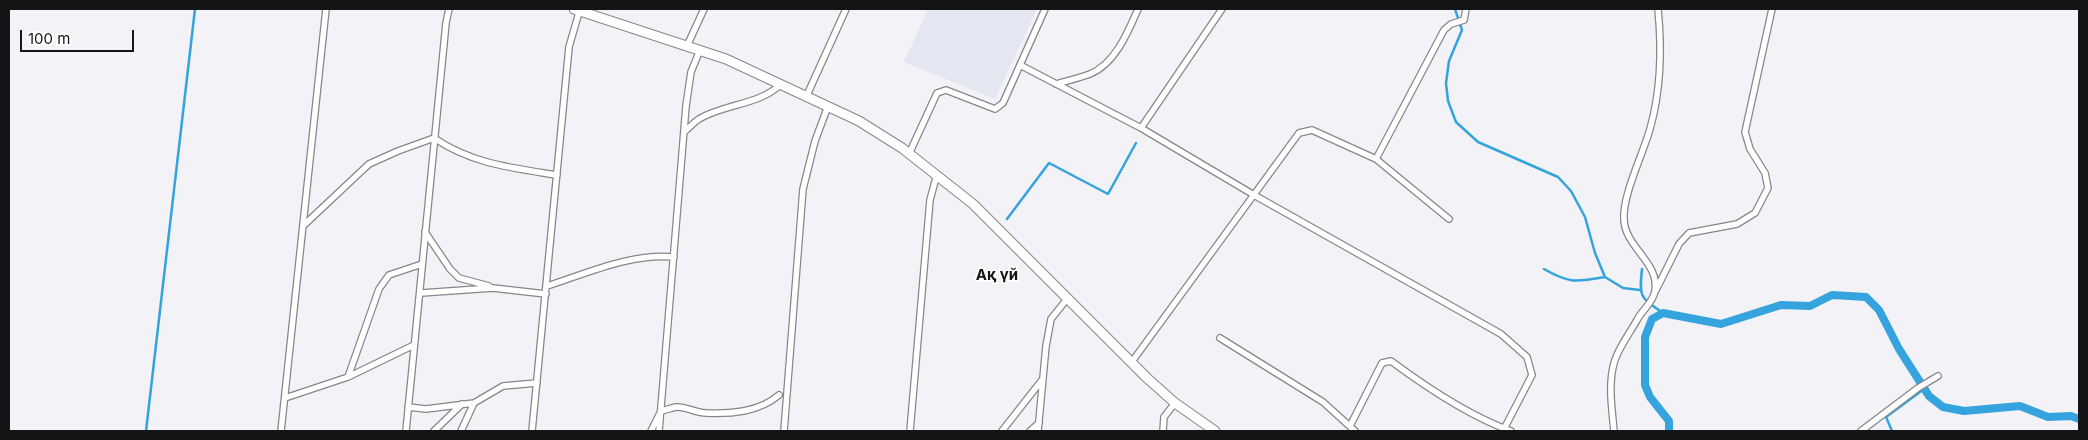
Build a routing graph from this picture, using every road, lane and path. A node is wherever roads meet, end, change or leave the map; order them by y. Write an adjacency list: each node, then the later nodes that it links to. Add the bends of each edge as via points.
1 (326, 9): 28 (street)
2 (449, 9): 21 (street)
3 (578, 9): 12 (main road); 25 (street, via 569,47)
4 (704, 9): 12 (street)
5 (846, 9): 17 (street)
6 (1045, 9): 14 (street)
7 (1138, 9): 16 (street, via 1123,40 1106,64 1091,73)
8 (1222, 9): 19 (street)
9 (1466, 9): 23 (street, via 1464,20 1450,24 1444,30)
10 (1658, 9): 34 (street, via 1661,67 1650,128 1627,199 1624,221 1630,239 1655,275)
11 (1772, 9): 34 (street, via 1745,132 1750,149 1765,172 1768,188 1755,213 1737,224 1689,233 1679,244)
12 (687, 46): 13 (main road)
13 (700, 50): 15 (main road); 20 (street, via 691,72)
14 (1020, 65): 16 (street); 22 (street, via 1003,103 994,109 946,90 937,93)
15 (781, 84): 17 (main road); 20 (street, via 771,94 699,119)
16 (1056, 84): 19 (street)
17 (807, 95): 18 (main road)
18 (828, 106): 22 (main road, via 859,121); 62 (street, via 803,189)
19 (1141, 128): 26 (street)
20 (684, 132): 30 (street)
21 (434, 138): 25 (street, via 453,151 498,165); 28 (street, via 369,164); 29 (street)
22 (909, 154): 24 (main road)
23 (1376, 159): 26 (street, via 1312,130 1299,133); 27 (street)
24 (937, 174): 37 (main road, via 973,204); 63 (street, via 930,200)
25 (557, 175): 32 (street)
26 (1254, 195): 40 (street); 54 (street, via 1501,334 1526,357 1532,375)
27 (1449, 219)
28 (303, 226): 46 (street)
29 (425, 231): 31 (street); 33 (street, via 459,278)
30 (674, 257): 32 (street, via 655,255 628,260); 51 (street)
31 (422, 264): 35 (street); 42 (street, via 389,275 379,289)
32 (547, 286): 36 (street)
33 (493, 288): 35 (street); 36 (street)
34 (1655, 292): 71 (street, via 1614,362 1610,383)
35 (421, 293): 39 (street)
36 (546, 294): 44 (street)
37 (1067, 299): 40 (main road); 43 (street, via 1051,319)
38 (1220, 338): 53 (street, via 1323,402)
39 (414, 345): 42 (street); 50 (street)
40 (1132, 363): 49 (main road)
41 (1938, 376): 72 (street)
42 (348, 377): 46 (street)
43 (1043, 378): 52 (street); 64 (street)
44 (537, 383): 47 (street, via 503,386); 59 (street)
45 (779, 395): 51 (street, via 757,409 737,412 705,413 677,407)
46 (285, 398): 55 (street)
47 (474, 403): 48 (street); 58 (street)
48 (462, 404): 50 (street, via 426,409); 57 (street)
49 (1175, 404): 67 (street, via 1164,417); 68 (main road)
50 (408, 407): 56 (street)
51 (661, 411): 60 (street); 61 (street)
52 (1039, 423): 65 (street); 66 (street)
53 (1350, 426): 54 (street, via 1382,363 1391,361 1418,381); 69 (street)
54 (1504, 429): 70 (street)
55 (281, 431)
56 (406, 431)
57 (434, 431)
58 (460, 431)
59 (532, 431)
60 (651, 431)
61 (659, 431)
62 (784, 431)
63 (910, 431)
64 (1002, 431)
65 (1030, 431)
66 (1038, 431)
67 (1163, 431)
68 (1215, 431)
69 (1355, 431)
70 (1511, 431)
71 (1614, 431)
72 (1861, 431)

